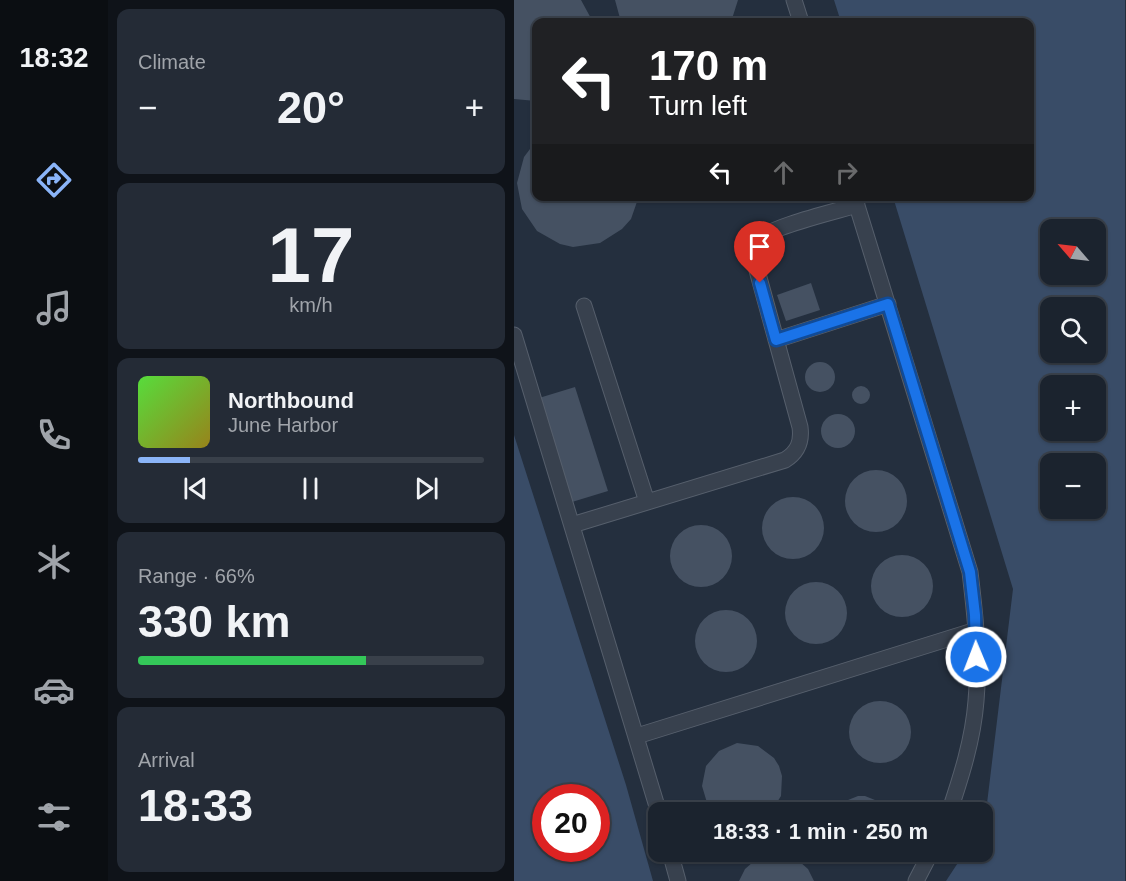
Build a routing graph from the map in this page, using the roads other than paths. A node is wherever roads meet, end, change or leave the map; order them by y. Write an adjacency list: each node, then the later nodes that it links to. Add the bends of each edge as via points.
1 (794, 0): 2 (lane)
2 (800, 18)
3 (856, 201): 4 (lane); 7 (lane, via 772,231 759,241 755,263)
4 (888, 304): 7 (lane); 10 (lane, via 970,572)
5 (584, 306): 8 (lane)
6 (514, 335): 9 (lane)
7 (776, 340): 8 (lane, via 802,437 793,455)
8 (647, 502): 9 (lane)
9 (572, 525): 11 (lane)
10 (976, 630): 11 (lane); 13 (lane, via 976,701 966,759)
11 (637, 736): 12 (lane)
12 (656, 802)
13 (952, 802)
14 (673, 862): 16 (lane)
15 (926, 862): 17 (lane)
16 (678, 881)
17 (916, 881)

